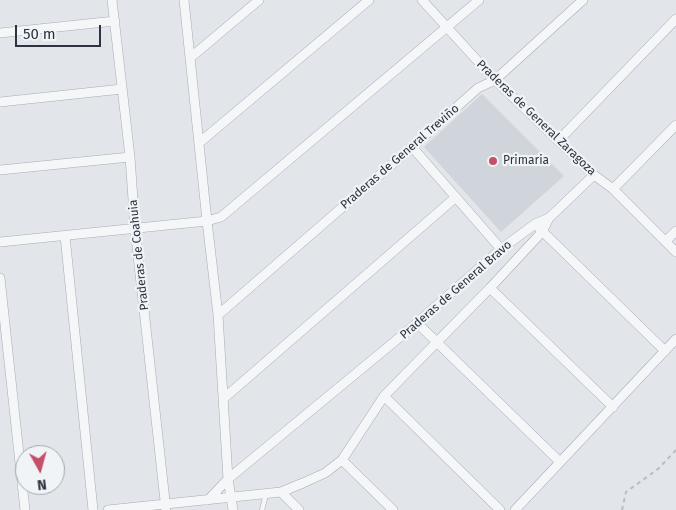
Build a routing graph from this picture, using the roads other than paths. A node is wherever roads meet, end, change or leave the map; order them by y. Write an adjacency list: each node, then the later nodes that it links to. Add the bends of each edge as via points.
1 (112, 0): 9 (street, Praderas de Coahuia)
2 (184, 0): 12 (street)
3 (259, 0): 12 (street)
4 (369, 0): 18 (street)
5 (422, 0): 10 (street, Praderas de General Zaragoza)
6 (479, 0): 10 (street)
7 (583, 0): 13 (street, Praderas de General Treviño)
8 (676, 19): 17 (street)
9 (115, 21): 11 (street); 14 (street, Praderas de Coahuia)
10 (447, 27): 13 (street, Praderas de General Zaragoza); 26 (street, via 227,213)
11 (0, 33)
12 (190, 58): 18 (street)
13 (495, 80): 17 (street, Praderas de General Zaragoza); 19 (street, Praderas de General Treviño, via 478,88)
14 (122, 89): 15 (street); 20 (street, Praderas de Coahuia)
15 (0, 102)
16 (676, 125): 23 (street)
17 (558, 141): 22 (street, Praderas de General Zaragoza)
18 (199, 143): 26 (street)
19 (412, 147): 24 (street); 38 (street, Praderas de General Treviño)
20 (130, 157): 21 (street); 28 (street, Praderas de Coahuia)
21 (0, 170)
22 (594, 175): 23 (street, Praderas de General Zaragoza); 25 (street)
23 (614, 189): 32 (street, Praderas de General Zaragoza)
24 (456, 197): 34 (street); 44 (street)
25 (549, 218): 27 (street, Praderas de General Bravo); 30 (street, Praderas de General Bravo)
26 (207, 221): 28 (street); 38 (street)
27 (535, 224): 30 (street); 34 (street, Praderas de General Bravo)
28 (135, 228): 31 (street); 53 (street, Praderas de Coahuia)
29 (676, 231): 32 (street)
30 (542, 232): 37 (street, Praderas de General Bravo); 42 (street)
31 (65, 236): 33 (street); 55 (street)
32 (666, 241): 35 (street, Praderas de General Zaragoza)
33 (0, 242)
34 (500, 249): 39 (street, Praderas de General Bravo)
35 (676, 252)
36 (0, 278): 54 (street)
37 (490, 288): 41 (street, Praderas de General Bravo); 45 (street)
38 (218, 315): 44 (street)
39 (417, 323): 41 (street); 48 (street, Praderas de General Bravo)
40 (676, 340): 42 (street)
41 (436, 342): 43 (street, Praderas de General Bravo); 47 (street)
42 (665, 351): 45 (street)
43 (384, 396): 46 (street, Praderas de General Bravo); 61 (street)
44 (223, 398): 48 (street)
45 (613, 407): 47 (street)
46 (342, 460): 49 (street, Praderas de General Bravo, via 325,473); 60 (street)
47 (560, 462): 62 (street)
48 (228, 479): 51 (street); 52 (street, Praderas de General Bravo)
49 (281, 492): 50 (street, Praderas de General Bravo); 59 (street)
50 (266, 494): 51 (street, Praderas de General Bravo); 58 (lane)
51 (231, 498): 52 (street, Praderas de General Bravo); 57 (street)
52 (208, 500): 53 (street, Praderas de General Bravo)
53 (166, 507): 56 (street, Praderas de General Bravo)
54 (25, 510)
55 (93, 510)
56 (108, 510)
57 (233, 510)
58 (262, 510)
59 (299, 510)
60 (393, 510)
61 (500, 510)
62 (515, 510)

